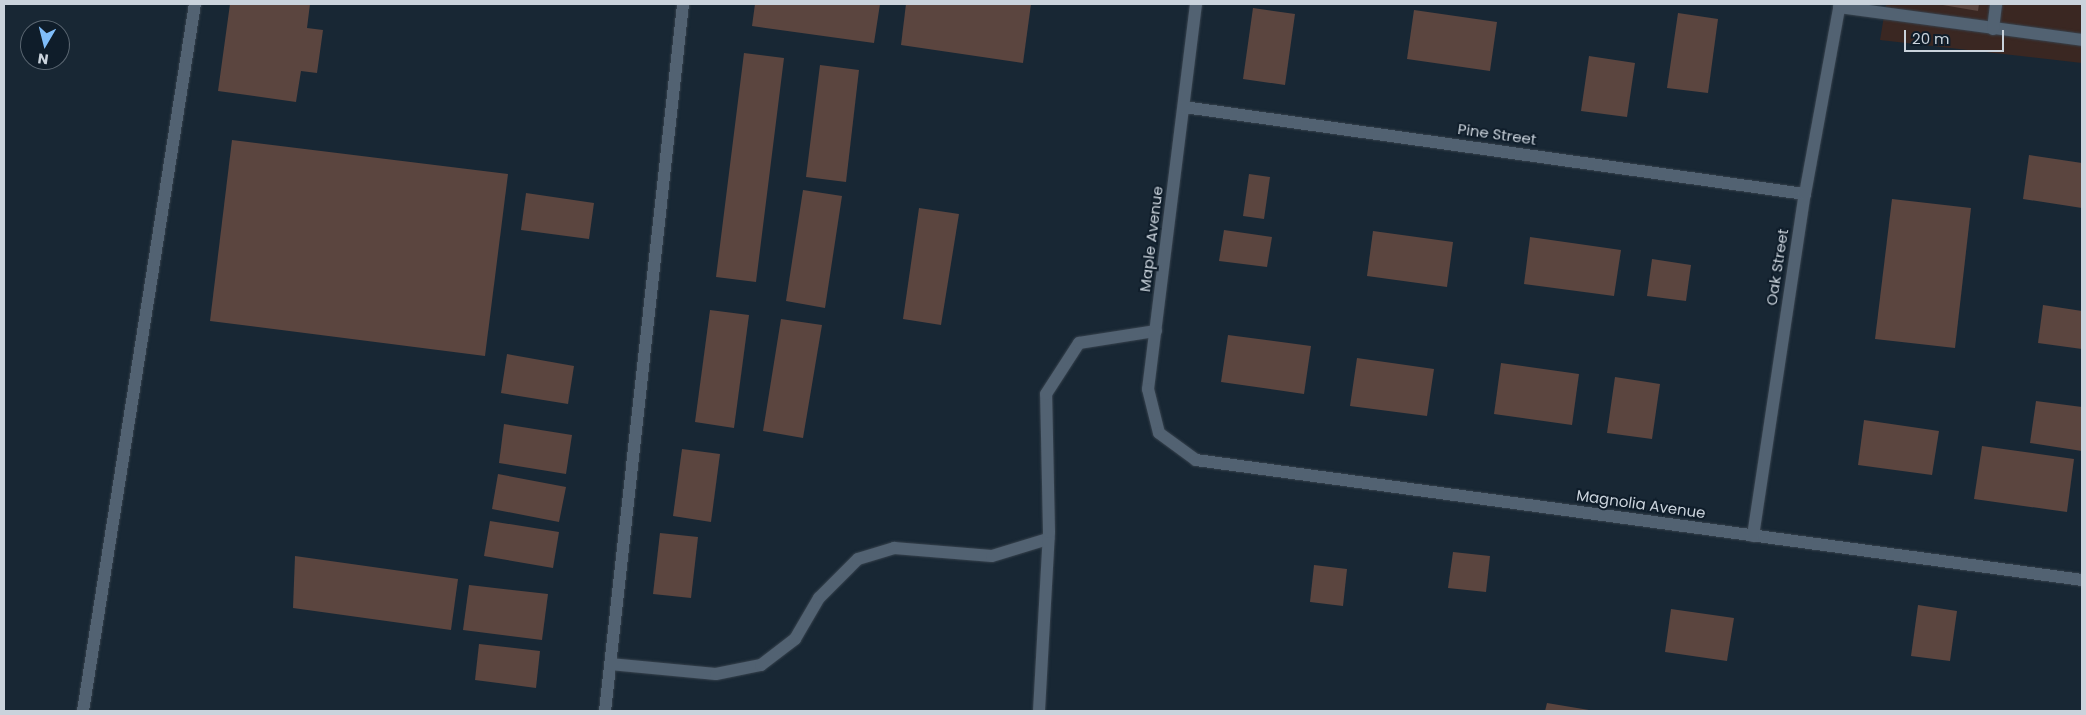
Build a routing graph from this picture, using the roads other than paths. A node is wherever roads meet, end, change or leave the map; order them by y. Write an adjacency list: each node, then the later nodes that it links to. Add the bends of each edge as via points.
1 (195, 4): 16 (street)
2 (683, 4): 15 (street)
3 (1196, 4): 8 (street, Maple Avenue)
4 (1996, 4): 6 (street)
5 (1839, 6): 6 (street); 9 (street, Oak Street)
6 (1993, 28): 7 (street)
7 (2082, 40)
8 (1184, 106): 9 (street, Pine Street); 10 (street, Maple Avenue)
9 (1805, 194): 12 (street, Oak Street)
10 (1156, 331): 11 (street, Maple Avenue, via 1148,388 1159,433); 13 (street, via 1079,343 1046,394)
11 (1196, 460): 12 (street, Magnolia Avenue)
12 (1753, 536): 14 (street, Magnolia Avenue)
13 (1048, 539): 15 (street, via 992,556 894,548 858,559 819,598 795,639 761,666 716,674); 18 (street)
14 (2082, 580)
15 (610, 664): 17 (street)
16 (83, 711)
17 (604, 711)
18 (1038, 711)

